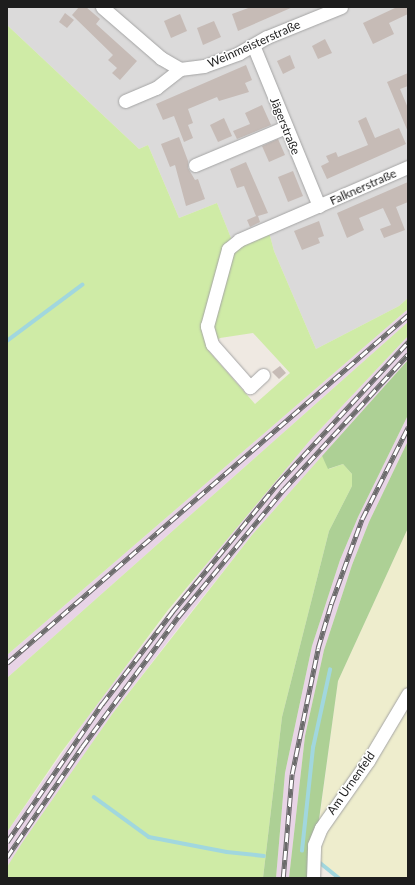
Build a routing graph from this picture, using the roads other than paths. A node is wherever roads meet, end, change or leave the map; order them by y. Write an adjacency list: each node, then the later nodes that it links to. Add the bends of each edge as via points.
1 (102, 7): 4 (street, via 161,58)
2 (341, 7): 3 (street, Weinmeisterstraße)
3 (253, 45): 4 (street, Weinmeisterstraße, via 204,66); 6 (street, Jägerstraße)
4 (180, 69): 5 (street, via 156,88)
5 (125, 101)
6 (286, 127): 7 (street); 9 (street, Jägerstraße)
7 (195, 165)
8 (408, 167): 9 (street, Falknerstraße)
9 (318, 206): 10 (street, Falknerstraße, via 233,243 225,255 207,326 212,344 250,387)
10 (263, 375)
11 (408, 694): 12 (street, Am Urnenfeld, via 368,761 321,828 314,846)
12 (313, 878)

